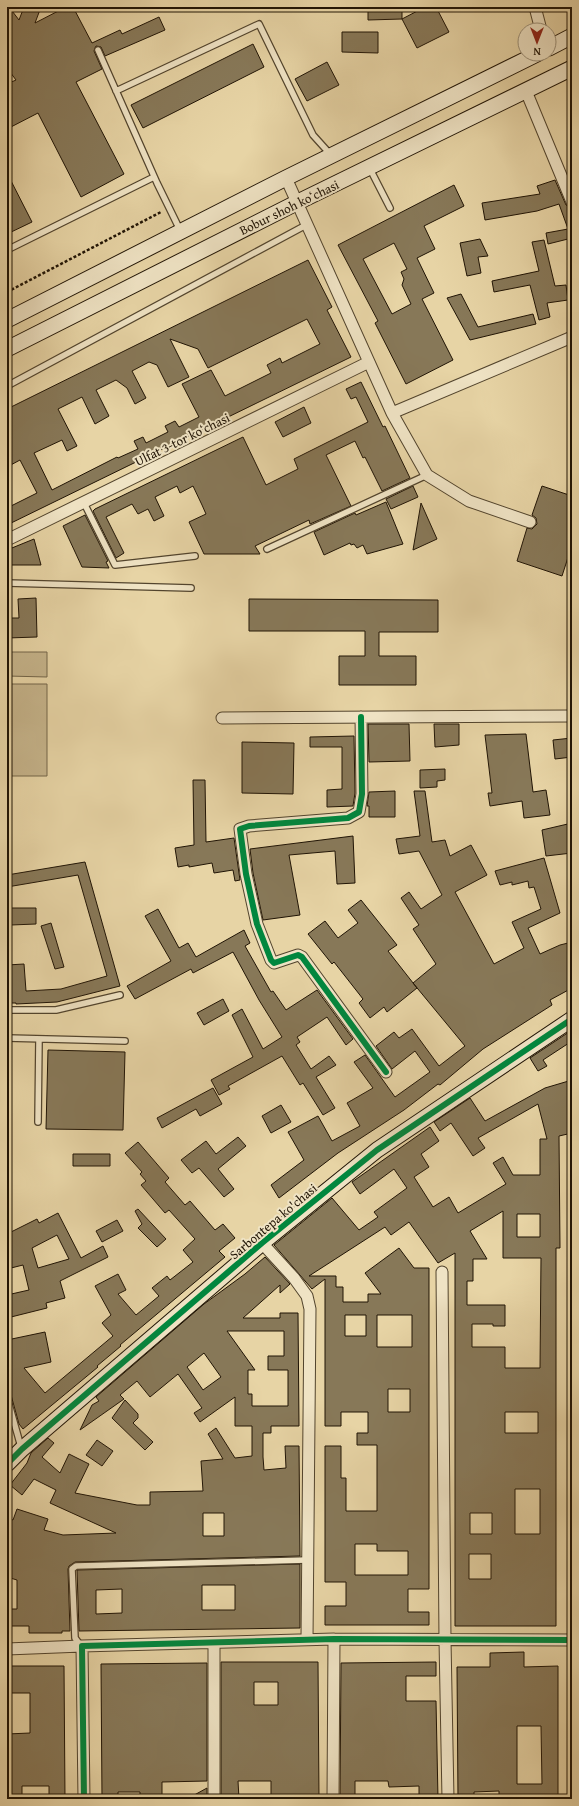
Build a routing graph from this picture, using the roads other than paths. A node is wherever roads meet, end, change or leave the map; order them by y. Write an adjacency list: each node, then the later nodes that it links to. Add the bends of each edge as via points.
1 (535, 7): 2 (street)
2 (539, 22)
3 (572, 36): 4 (main road)
4 (557, 44)
5 (98, 50): 8 (lane)
6 (521, 62): 10 (main road, Bobur shoh koʻchasi)
7 (572, 68): 9 (main road, Bobur shoh koʻchasi)
8 (116, 91): 10 (lane, via 259,24 313,135); 12 (lane)
9 (526, 91): 11 (main road, Bobur shoh koʻchasi); 15 (street)
10 (332, 156): 13 (main road, Bobur shoh koʻchasi)
11 (369, 167): 14 (main road, Bobur shoh koʻchasi); 16 (lane)
12 (154, 178): 18 (lane); 19 (lane)
13 (286, 178): 14 (street); 18 (main road, Bobur shoh koʻchasi)
14 (298, 202): 17 (street); 22 (main road, Bobur shoh koʻchasi)
15 (572, 202)
16 (390, 208)
17 (308, 224): 23 (street); 24 (lane)
18 (181, 232): 20 (main road, Bobur shoh koʻchasi)
19 (7, 250)
20 (9, 317)
21 (572, 337): 25 (street)
22 (7, 348)
23 (369, 362): 25 (street); 27 (street, Ulfat 3-tor koʻchasi)
24 (7, 386)
25 (392, 413): 26 (street)
26 (427, 475): 28 (street, via 469,501); 30 (lane)
27 (84, 503): 29 (street, Ulfat 3-tor koʻchasi); 31 (lane, via 115,565)
28 (530, 522)
29 (7, 540)
30 (267, 549)
31 (195, 556)
32 (7, 583): 33 (lane)
33 (191, 588)
34 (572, 716): 35 (street)
35 (361, 717): 36 (street); 43 (street, via 362,794 359,812 348,818 249,826 240,829 246,874 257,924 271,960 274,963 298,955 302,957)
36 (222, 718)
37 (120, 995): 38 (lane, via 56,1010)
38 (7, 1010)
39 (572, 1019): 45 (main road, Sarbontepa ko'chasi, via 377,1150)
40 (7, 1038): 41 (lane)
41 (39, 1039): 42 (lane); 44 (lane)
42 (125, 1041)
43 (386, 1072)
44 (38, 1122)
45 (262, 1243): 48 (main road, Sarbontepa ko'chasi); 50 (street, via 294,1278 307,1296 310,1309)
46 (442, 1272): 53 (street)
47 (7, 1397): 48 (lane)
48 (22, 1449): 49 (main road, Sarbontepa ko'chasi)
49 (7, 1464)
50 (308, 1560): 52 (street); 56 (lane, via 76,1566 72,1569 75,1638)
51 (334, 1639): 52 (street); 53 (street); 60 (street)
52 (308, 1640): 55 (street)
53 (445, 1640): 54 (street); 61 (street)
54 (572, 1640)
55 (214, 1643): 56 (street); 59 (street)
56 (82, 1646): 57 (street); 58 (street)
57 (7, 1649)
58 (84, 1799)
59 (214, 1799)
60 (333, 1799)
61 (448, 1799)

